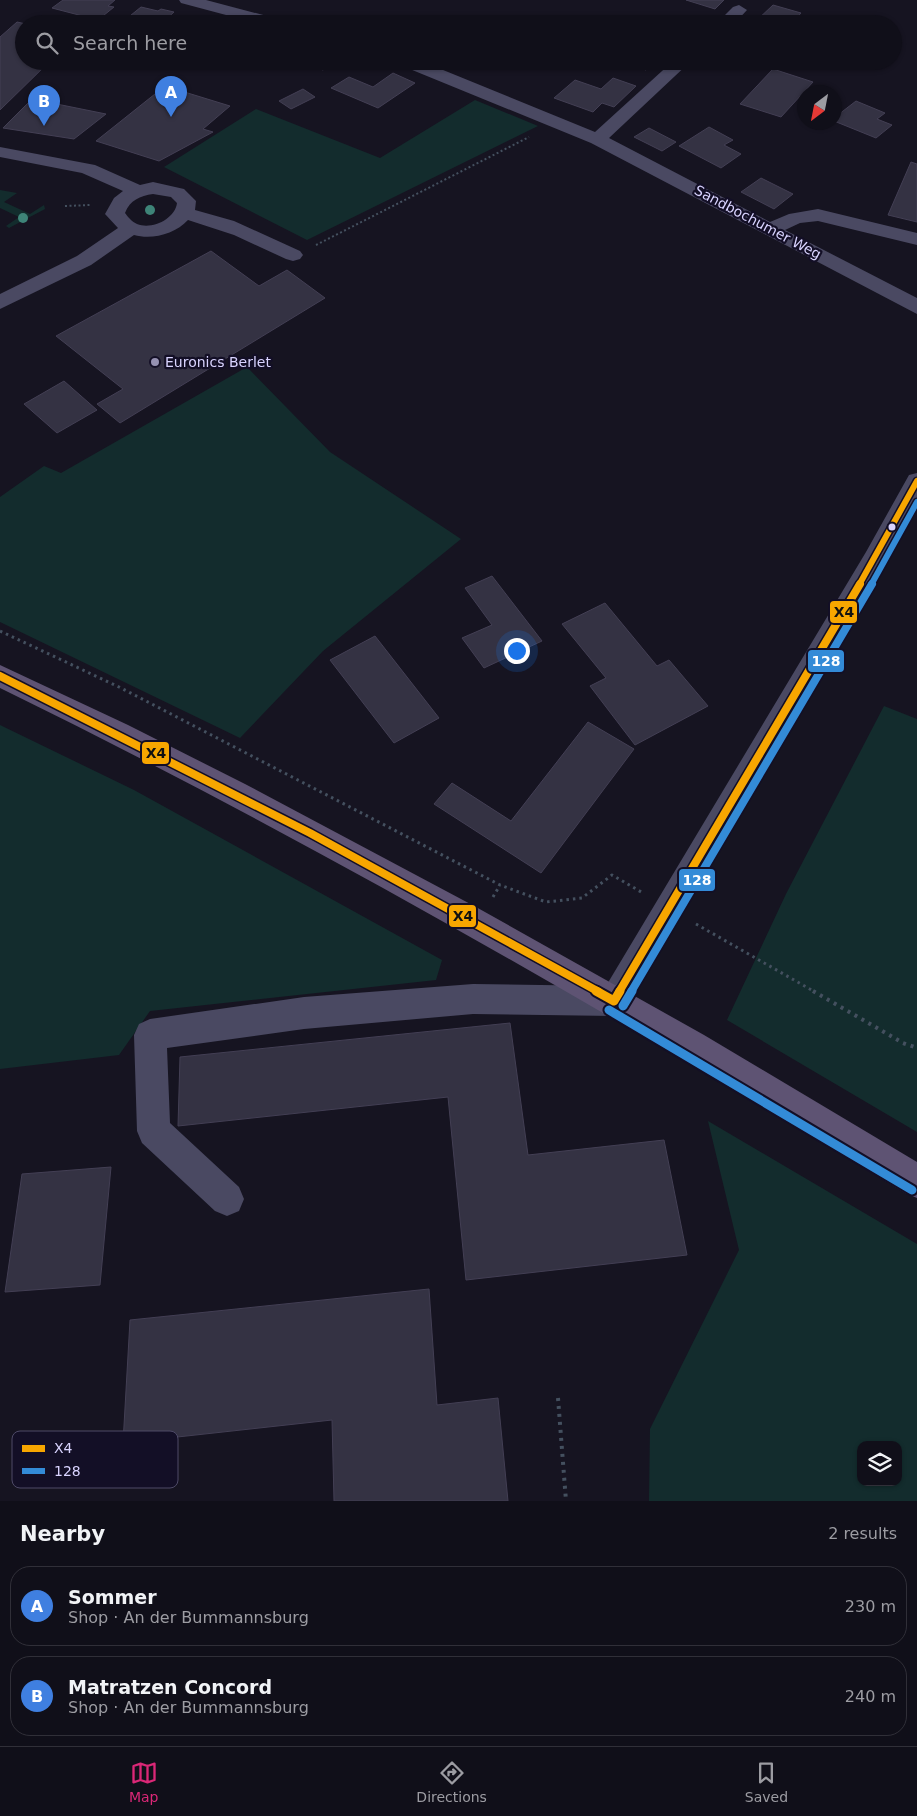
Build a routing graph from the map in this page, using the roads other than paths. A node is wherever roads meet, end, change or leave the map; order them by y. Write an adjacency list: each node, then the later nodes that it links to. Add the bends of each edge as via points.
1 (187, 0): 3 (street)
2 (739, 10): 4 (street)
3 (245, 15)
4 (734, 15)
5 (428, 70): 7 (street, Sandbochumer Weg)
6 (673, 70): 7 (street)
7 (597, 139): 12 (street, Sandbochumer Weg)
8 (0, 152): 9 (street, via 95,171)
9 (137, 191): 10 (street, via 152,188 177,192 185,198); 11 (street, via 117,204 115,214 119,222)
10 (186, 214): 11 (street, via 168,227 142,231); 14 (street, via 213,219)
11 (130, 228): 15 (street, via 95,254)
12 (770, 229): 13 (street, via 796,218 818,215); 16 (street, Sandbochumer Weg)
13 (916, 239)
14 (293, 255)
15 (0, 302)
16 (917, 307)
17 (917, 481): 19 (street, via 875,559)
18 (0, 676): 19 (main road, via 246,798 470,918)
19 (614, 1000): 20 (main road); 21 (street, via 473,999 304,1013 150,1036 154,1131)
20 (917, 1181)
21 (227, 1199)

